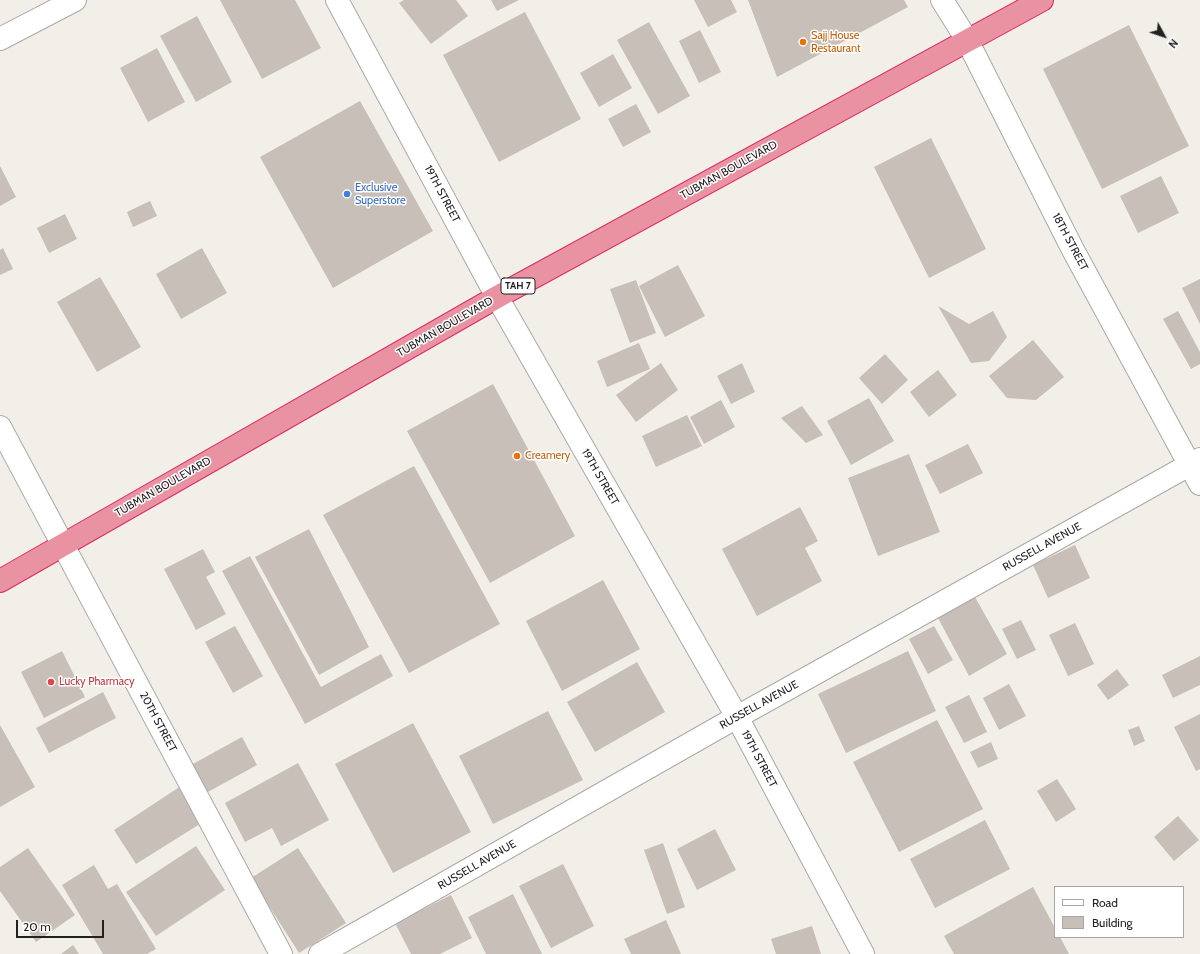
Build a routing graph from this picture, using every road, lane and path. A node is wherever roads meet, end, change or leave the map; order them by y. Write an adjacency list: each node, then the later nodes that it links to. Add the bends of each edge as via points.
1 (75, 0): 5 (street)
2 (337, 0): 7 (street, 19TH STREET)
3 (942, 0): 6 (street, 18TH STREET)
4 (1042, 0): 6 (highway, TUBMAN BOULEVARD / TAH 7)
5 (0, 39)
6 (967, 40): 7 (highway, TUBMAN BOULEVARD / TAH 7); 9 (street, 18TH STREET, via 1072,248)
7 (497, 297): 11 (highway, TUBMAN BOULEVARD / TAH 7); 13 (street, 19TH STREET)
8 (0, 427): 11 (street, 20TH STREET)
9 (1195, 461): 10 (street, 18TH STREET); 13 (street, RUSSELL AVENUE)
10 (1200, 484)
11 (64, 544): 12 (highway, TUBMAN BOULEVARD / TAH 7); 14 (street, 20TH STREET)
12 (0, 581)
13 (737, 717): 15 (street, RUSSELL AVENUE); 16 (street, 19TH STREET)
14 (281, 954)
15 (320, 954)
16 (863, 954)

